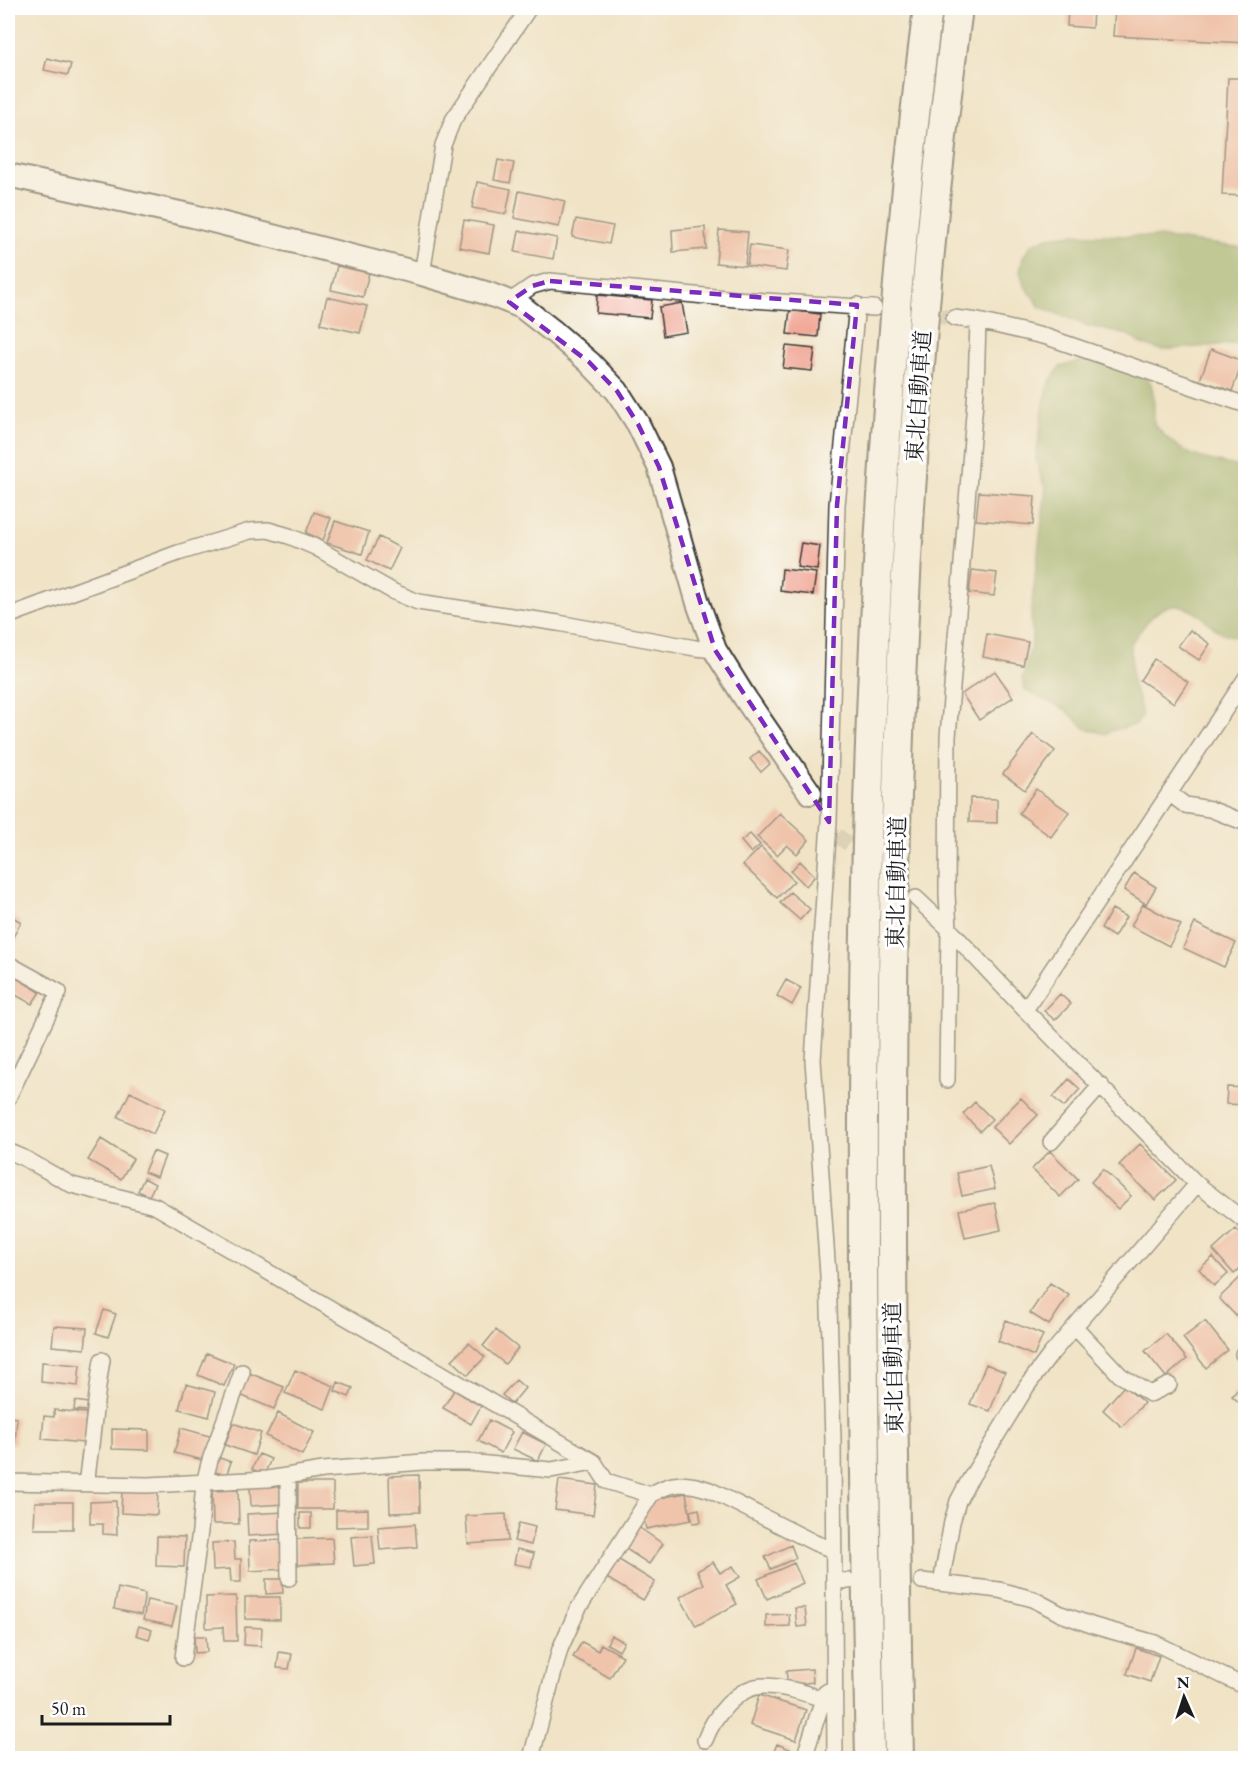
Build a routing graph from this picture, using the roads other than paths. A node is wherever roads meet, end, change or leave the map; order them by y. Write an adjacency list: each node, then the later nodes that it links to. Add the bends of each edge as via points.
1 (529, 8): 5 (street, via 453,120 443,145)
2 (928, 8): 54 (highway, 東北自動車道, via 914,117 881,486 870,738 862,1157)
3 (958, 8): 55 (highway, 東北自動車道, via 923,334 899,720 892,1325)
4 (8, 175): 5 (street, via 193,216)
5 (422, 274): 6 (street)
6 (509, 302): 7 (street, via 532,286 550,281); 13 (street, via 522,307 589,362 617,391 638,424 659,467)
7 (857, 305): 8 (street); 18 (street, via 837,505)
8 (874, 308)
9 (954, 318): 10 (street)
10 (978, 321): 11 (street, via 1047,337); 20 (street, via 948,737)
11 (1245, 405)
12 (8, 616): 13 (street, via 178,553 250,531 268,530 315,547 418,602)
13 (714, 650): 15 (street)
14 (1245, 678): 16 (street)
15 (810, 793): 18 (street)
16 (1169, 793): 17 (street, via 1185,805 1210,809); 22 (street)
17 (1245, 823)
18 (833, 829): 40 (street, via 813,1060 828,1275)
19 (916, 898): 20 (street)
20 (949, 929): 22 (street); 23 (street)
21 (12, 966): 25 (street, via 59,992)
22 (1025, 1010): 24 (street)
23 (947, 1080)
24 (1101, 1085): 26 (street); 28 (street)
25 (8, 1098)
26 (1051, 1142)
27 (8, 1151): 34 (street, via 72,1185 154,1206)
28 (1197, 1184): 29 (street); 30 (street)
29 (1245, 1222)
30 (1075, 1327): 33 (street, via 1120,1375 1150,1394); 45 (street, via 1027,1386 966,1484 952,1522)
31 (102, 1360): 38 (street)
32 (242, 1372): 37 (street)
33 (1169, 1385)
34 (594, 1462): 35 (street, via 551,1470 423,1462); 39 (street, via 606,1481)
35 (288, 1476): 37 (street); 41 (street)
36 (8, 1482): 38 (street)
37 (204, 1483): 38 (street); 46 (street)
38 (86, 1484)
39 (651, 1495): 40 (street, via 666,1486 693,1484); 51 (street, via 578,1609 560,1649)
40 (833, 1550): 42 (street)
41 (289, 1578)
42 (834, 1580): 43 (street); 47 (street)
43 (849, 1581)
44 (922, 1581): 45 (street)
45 (940, 1583): 48 (street, via 999,1590 1033,1599 1094,1626 1155,1643)
46 (183, 1659)
47 (835, 1687): 49 (street); 53 (street)
48 (1245, 1688)
49 (823, 1699): 50 (street, via 761,1686 744,1692 723,1708); 52 (street)
50 (705, 1740)
51 (531, 1758)
52 (804, 1758)
53 (835, 1758)
54 (870, 1758)
55 (899, 1758)

